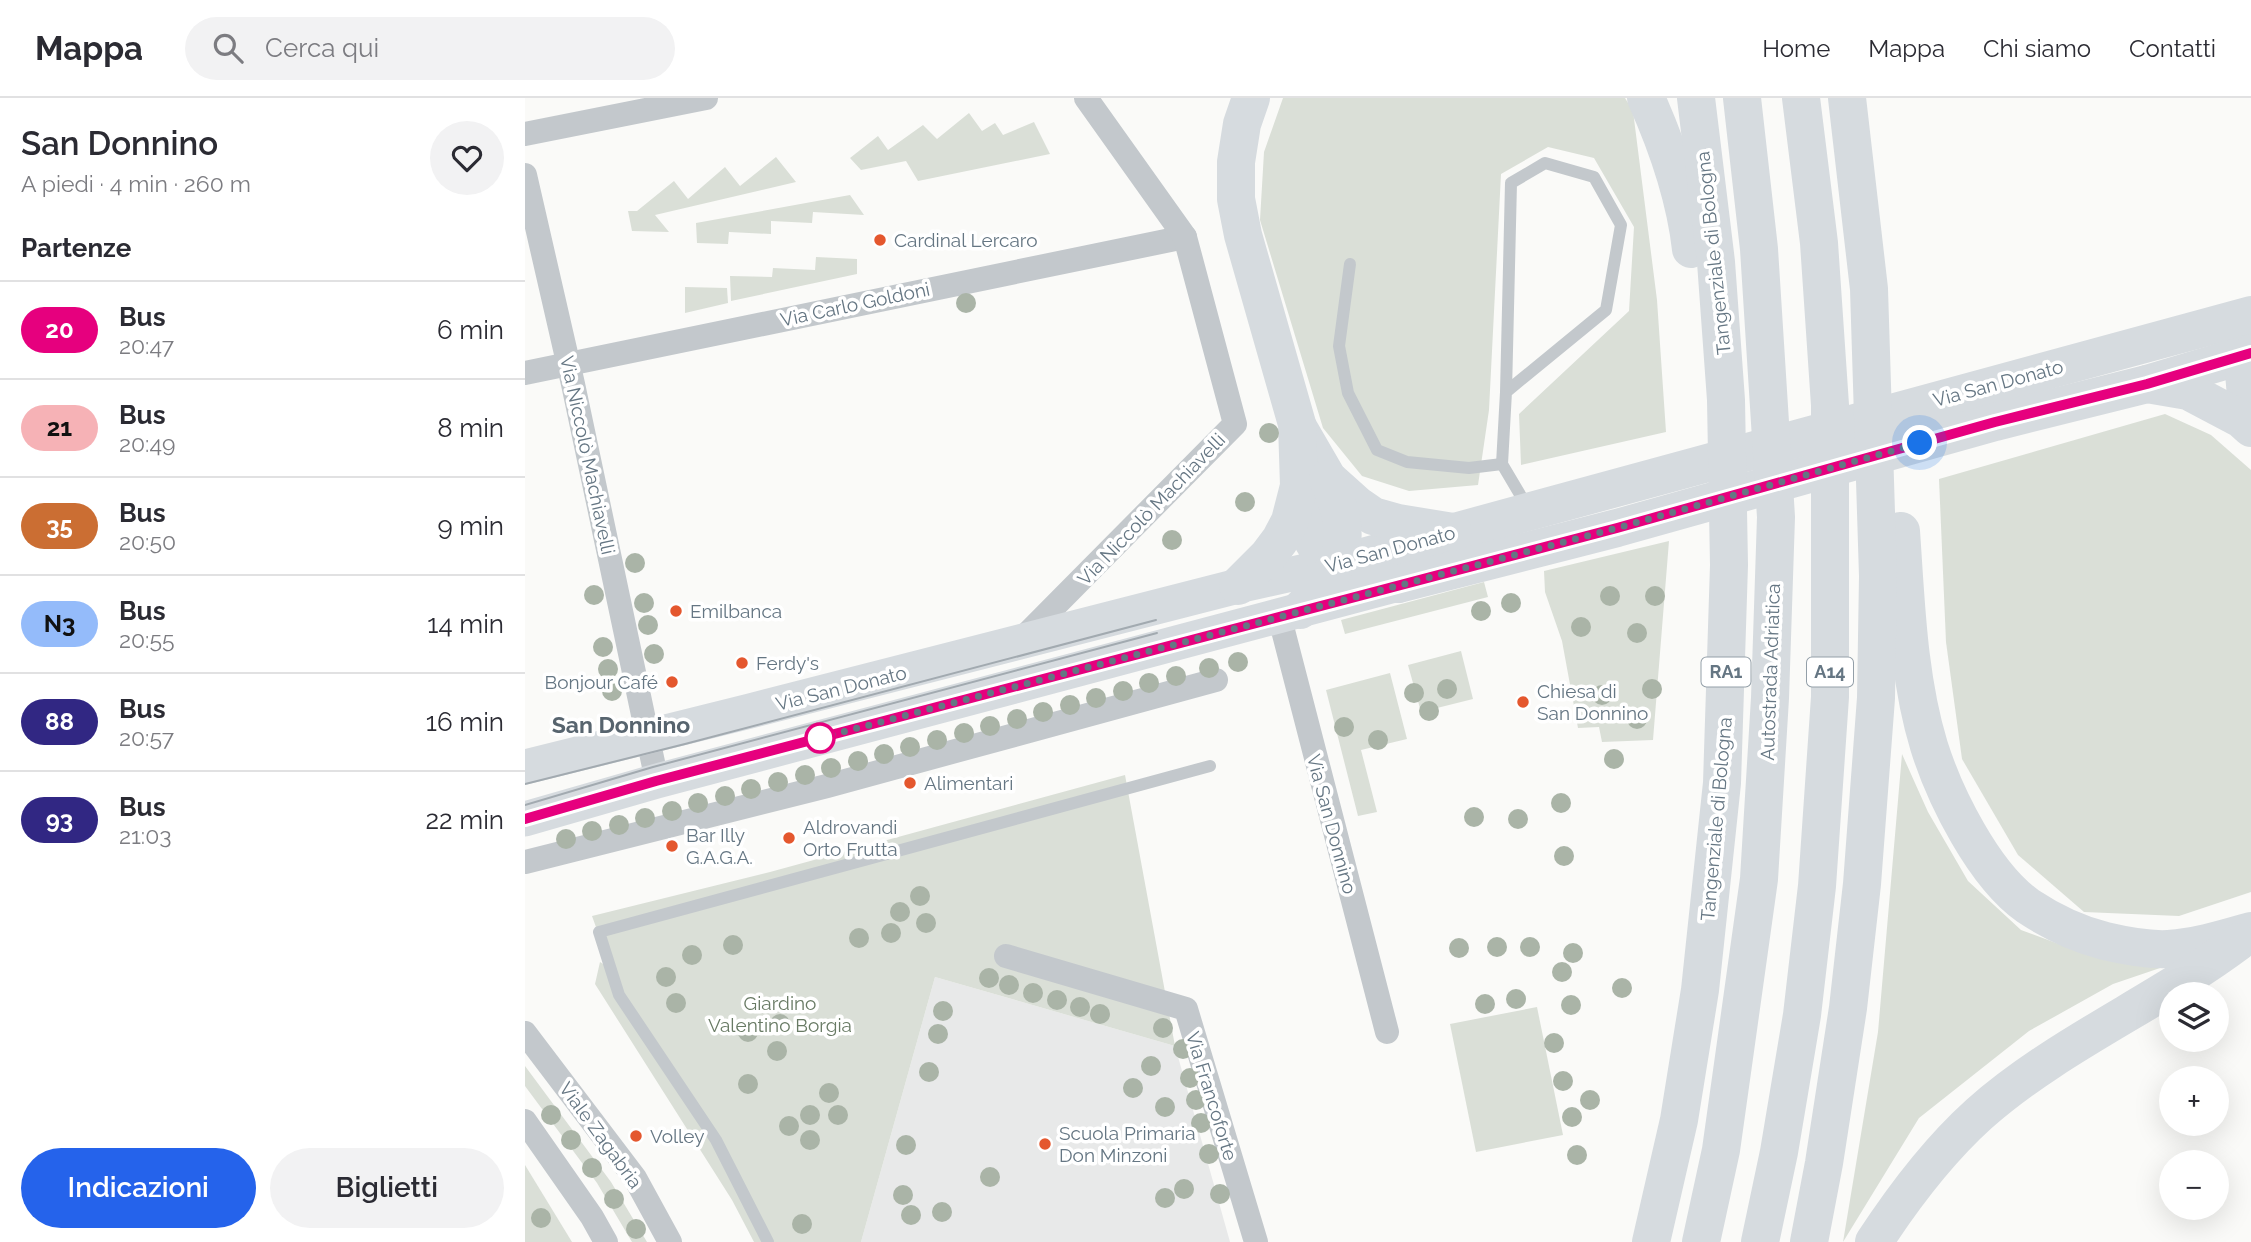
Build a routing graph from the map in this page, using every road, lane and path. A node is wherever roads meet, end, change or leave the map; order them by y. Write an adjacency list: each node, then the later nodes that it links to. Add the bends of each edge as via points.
1 (706, 98): 9 (street)
2 (1086, 98): 11 (street, Via Niccolò Machiavelli)
3 (1251, 98): 23 (main road, via 1236,162 1236,199)
4 (1646, 98): 27 (main road, via 1668,146 1688,225)
5 (1696, 98): 27 (main road, Tangenziale di Bologna / RA1, via 1725,386)
6 (1742, 98): 49 (main road, Autostrada Adriatica, via 1772,430 1776,517 1771,684 1759,879 1721,1150)
7 (1801, 98): 50 (main road, A14, via 1819,243 1831,405 1830,697 1817,886 1802,1015)
8 (1847, 98): 13 (main road)
9 (525, 134)
10 (525, 175): 16 (street, Via Niccolò Machiavelli)
11 (1185, 237): 16 (street, Via Carlo Goldoni); 31 (street, Via Niccolò Machiavelli, via 1234,424)
12 (1350, 264): 22 (lane, via 1339,346 1348,393 1377,450 1407,463)
13 (1869, 289): 39 (main road, via 1899,504 1919,697 1947,792 1972,839 1997,876 2026,905 2089,937 2166,949 2204,945); 51 (main road, via 1878,576 1876,698 1848,1008)
14 (2245, 317): 15 (main road); 24 (main road, Via San Donato)
15 (2251, 354): 18 (main road, Via San Donato); 20 (main road, via 2245,365)
16 (568, 363): 17 (street, Via Carlo Goldoni); 33 (street, Via Niccolò Machiavelli)
17 (525, 373)
18 (2147, 384): 21 (main road, via 2188,391); 28 (main road, Via San Donato)
19 (1506, 392): 19 (lane, via 1511,183 1545,163 1594,177 1621,225 1606,310); 22 (lane)
20 (2251, 408)
21 (2251, 428)
22 (1502, 464): 24 (lane)
23 (1314, 483): 25 (main road, via 1373,516); 26 (main road, via 1342,517 1343,545); 29 (main road, via 1280,540)
24 (1530, 511): 25 (main road, Via San Donato)
25 (1453, 532): 26 (main road, Via San Donato)
26 (1337, 564): 28 (main road); 29 (main road, Via San Donato); 30 (main road, via 1318,592)
27 (1729, 565): 48 (main road, Tangenziale di Bologna / RA1, via 1722,783 1700,990 1679,1121)
28 (1398, 584): 30 (main road, Via San Donato)
29 (1238, 586): 31 (main road, Via San Donato)
30 (1290, 613): 36 (main road, Via San Donato); 41 (street, Via San Donnino)
31 (1018, 643): 33 (main road, Via San Donato)
32 (1216, 680): 38 (street, via 840,783)
33 (646, 736): 34 (main road, Via San Donato); 36 (street, Via Niccolò Machiavelli)
34 (525, 766)
35 (1210, 766): 46 (lane, via 599,932 619,995 716,1140)
36 (656, 781): 37 (main road, Via San Donato)
37 (525, 819)
38 (525, 862)
39 (2251, 932): 52 (main road, via 2200,970 2051,1061 1980,1114 1913,1186)
40 (1006, 956): 47 (street, Via Francoforte, via 1186,1009)
41 (1387, 1032)
42 (525, 1034): 45 (street, Viale Zagabria, via 635,1178)
43 (525, 1121): 44 (street)
44 (606, 1242)
45 (670, 1242)
46 (768, 1242)
47 (1256, 1242)
48 (1651, 1242)
49 (1701, 1242)
50 (1760, 1242)
51 (1809, 1242)
52 (1874, 1242)

